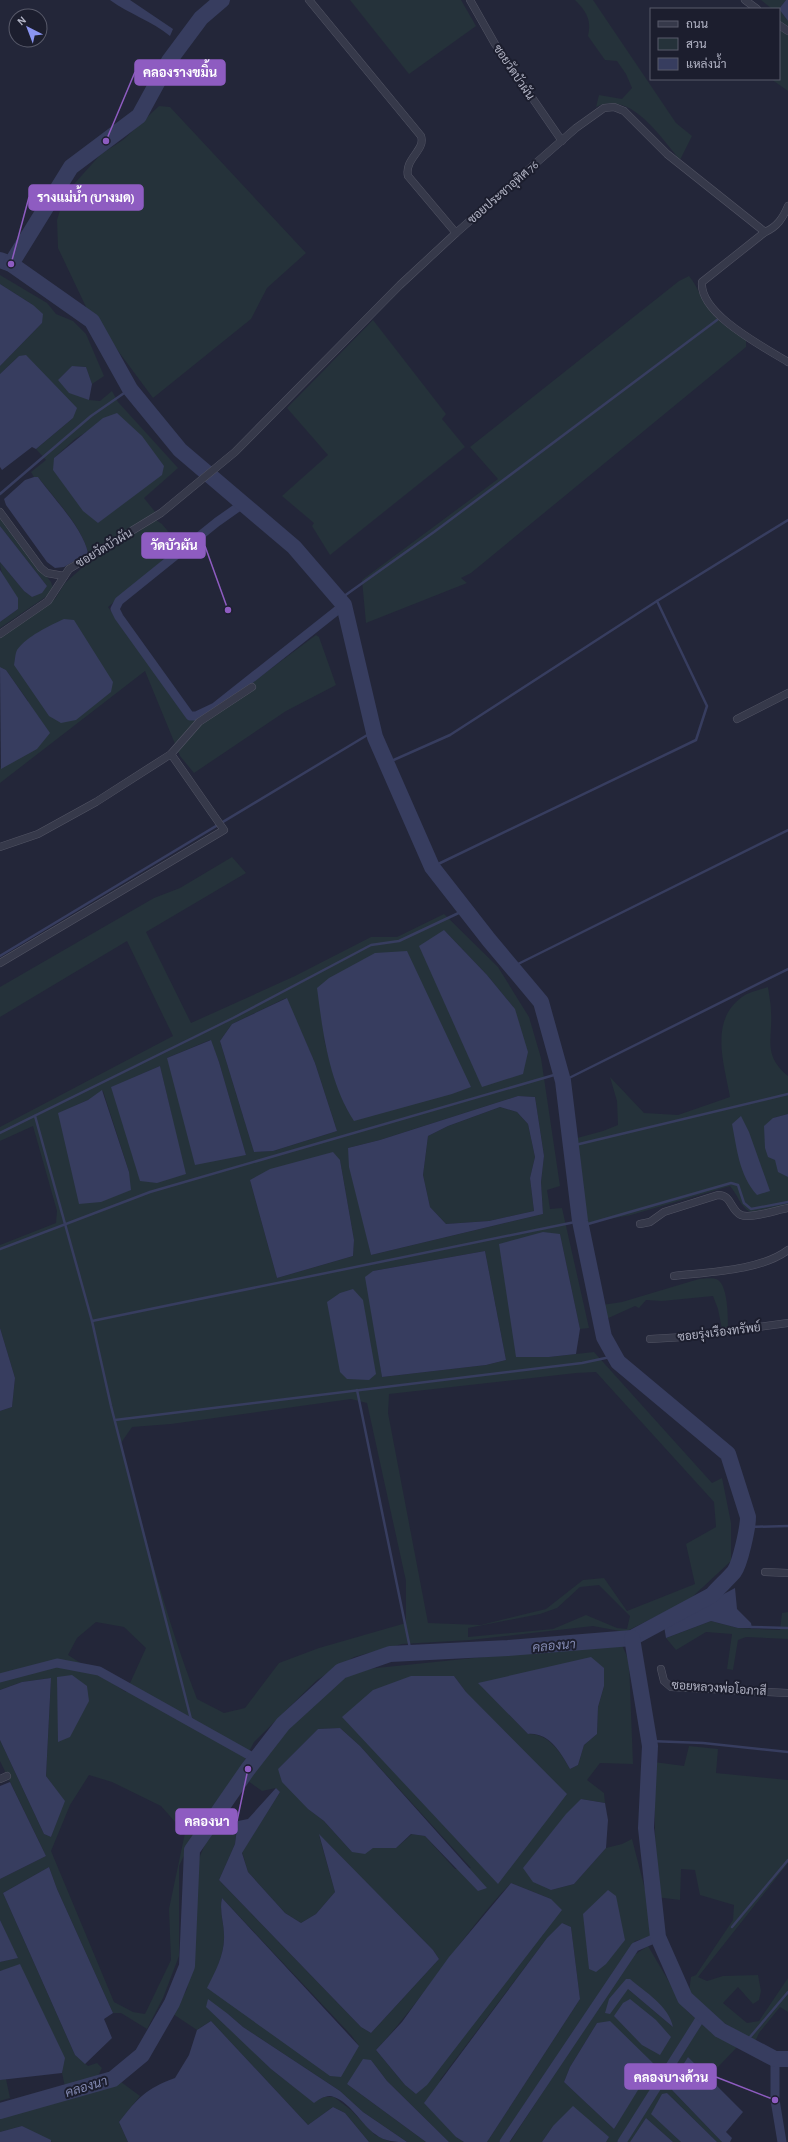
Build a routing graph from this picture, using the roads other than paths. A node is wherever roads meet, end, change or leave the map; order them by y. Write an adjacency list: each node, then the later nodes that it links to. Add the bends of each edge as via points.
1 (309, 0): 8 (street, via 421,136 421,146 406,169 408,176)
2 (470, 0): 5 (street, ซอยวัดบัวผัน, via 499,50)
3 (745, 0): 4 (street)
4 (756, 8)
5 (562, 141): 7 (street, ซอยประชาอุทิศ 76, via 604,108 614,107 624,111 667,154); 8 (street, ซอยประชาอุทิศ 76)
6 (788, 206): 7 (street, via 780,221)
7 (765, 232): 9 (street, via 702,282 701,288 704,296 723,318)
8 (456, 233): 10 (street, ซอยประชาอุทิศ 76, via 387,296)
9 (788, 362)
10 (235, 452): 12 (street, ซอยวัดบัวผัน, via 181,498 69,569)
11 (0, 512): 12 (street, via 41,568 47,573)
12 (64, 576): 13 (street, ซอยวัดบัวผัน, via 48,601)
13 (0, 634)
14 (252, 687): 17 (street, via 199,722)
15 (788, 692): 16 (street)
16 (737, 719)
17 (171, 754): 18 (street, via 55,826); 19 (street, via 224,830)
18 (0, 847)
19 (0, 963)
20 (788, 1208): 21 (street, via 747,1216 738,1213 724,1195 664,1212 650,1222)
21 (640, 1224)
22 (788, 1250): 23 (street, via 765,1261 726,1270)
23 (674, 1276)
24 (788, 1323): 25 (street, ซอยรุ่งเรืองทรัพย์, via 684,1337)
25 (650, 1338)
26 (764, 1572): 27 (street)
27 (788, 1572)
28 (661, 1670): 29 (street, ซอยหลวงพ่อโอภาสี, via 664,1682 671,1686)
29 (788, 1693)

